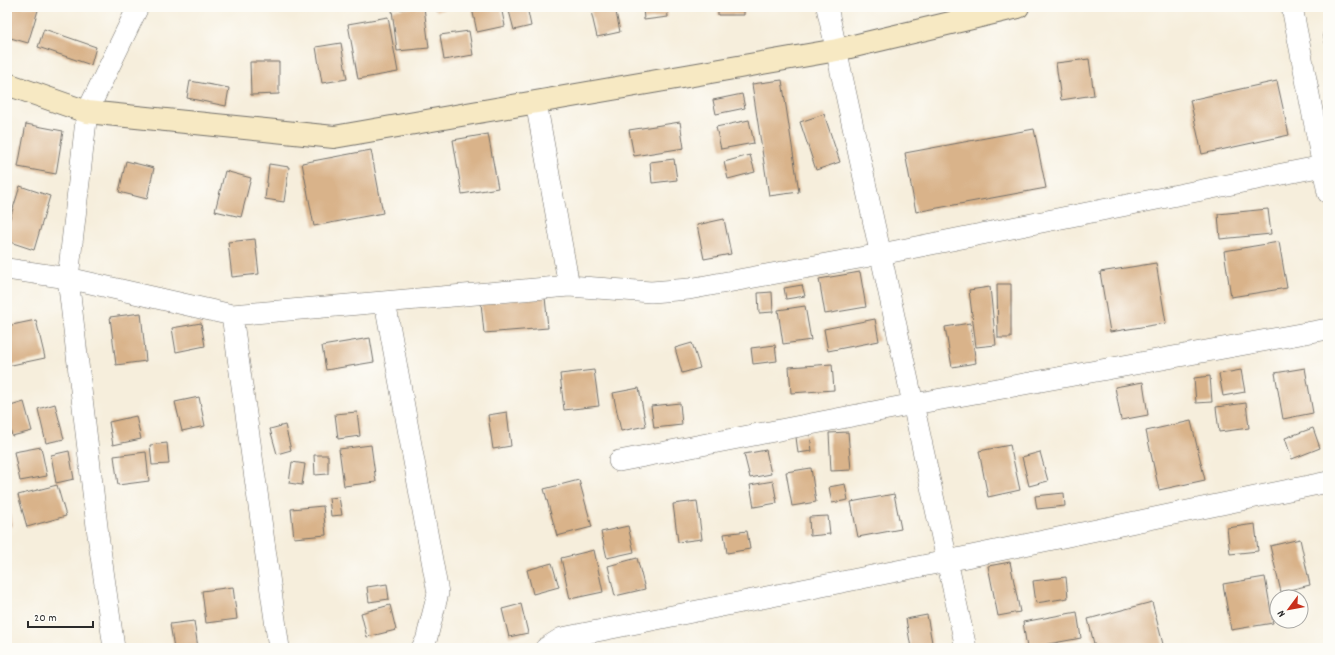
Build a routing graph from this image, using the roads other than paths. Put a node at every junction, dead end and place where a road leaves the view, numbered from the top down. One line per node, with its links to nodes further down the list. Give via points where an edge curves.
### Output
1 (138, 7): 8 (street)
2 (827, 7): 5 (street)
3 (1018, 7): 5 (main road)
4 (1297, 8): 9 (street)
5 (837, 50): 7 (main road); 11 (street)
6 (7, 84): 8 (main road)
7 (536, 102): 8 (main road, via 334,137); 14 (street)
8 (88, 112): 13 (street)
9 (1325, 165): 10 (street); 11 (street)
10 (1328, 193)
11 (881, 254): 14 (street, via 689,289 651,292); 18 (street)
12 (7, 269): 13 (street)
13 (68, 278): 16 (street); 22 (street)
14 (569, 286): 15 (street)
15 (385, 302): 16 (street); 24 (street, via 438,593)
16 (232, 315): 23 (street)
17 (1328, 330): 18 (street)
18 (914, 404): 19 (street); 21 (street)
19 (620, 461)
20 (1328, 482): 21 (street)
21 (948, 561): 25 (street, via 562,638); 26 (street)
22 (114, 648)
23 (279, 648)
24 (422, 648)
25 (546, 648)
26 (966, 648)

